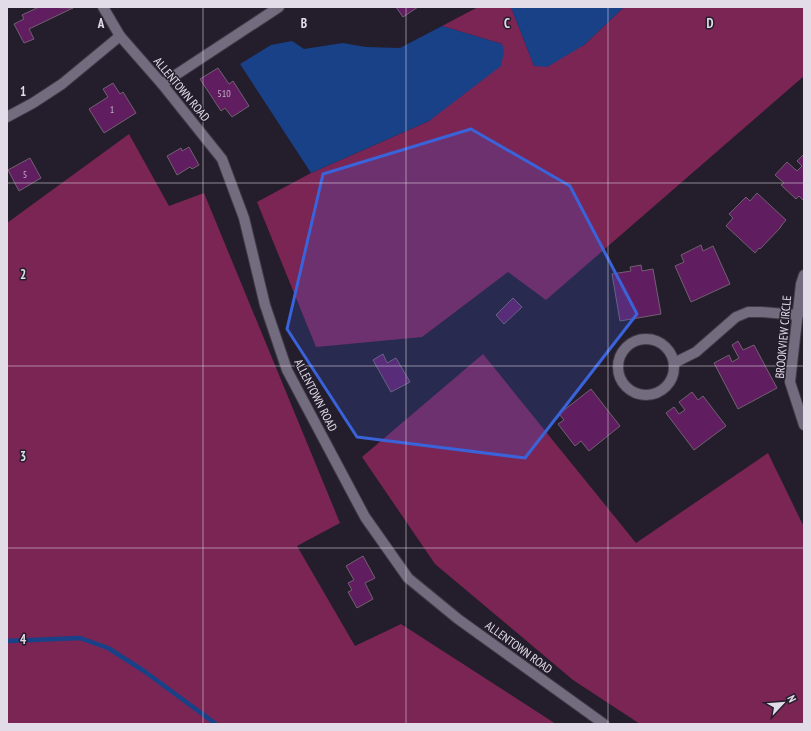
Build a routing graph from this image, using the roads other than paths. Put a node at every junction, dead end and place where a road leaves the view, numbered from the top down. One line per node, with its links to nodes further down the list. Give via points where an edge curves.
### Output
1 (104, 7): 3 (street, ALLENTOWN ROAD)
2 (279, 7): 4 (street)
3 (120, 36): 4 (street, ALLENTOWN ROAD); 5 (street, via 62,84)
4 (162, 84): 10 (street, ALLENTOWN ROAD, via 222,159 244,218 265,305 287,370 365,517 408,578 458,619)
5 (7, 117)
6 (804, 275): 7 (street, BROOKVIEW CIRCLE)
7 (798, 315): 8 (street, via 748,312 736,317 696,352); 9 (street, BROOKVIEW CIRCLE, via 790,382)
8 (674, 363): 8 (street, via 666,347 659,342 642,339 633,342 620,354 618,373 628,389 646,396 664,389 670,382)
9 (804, 425)
10 (604, 724)

